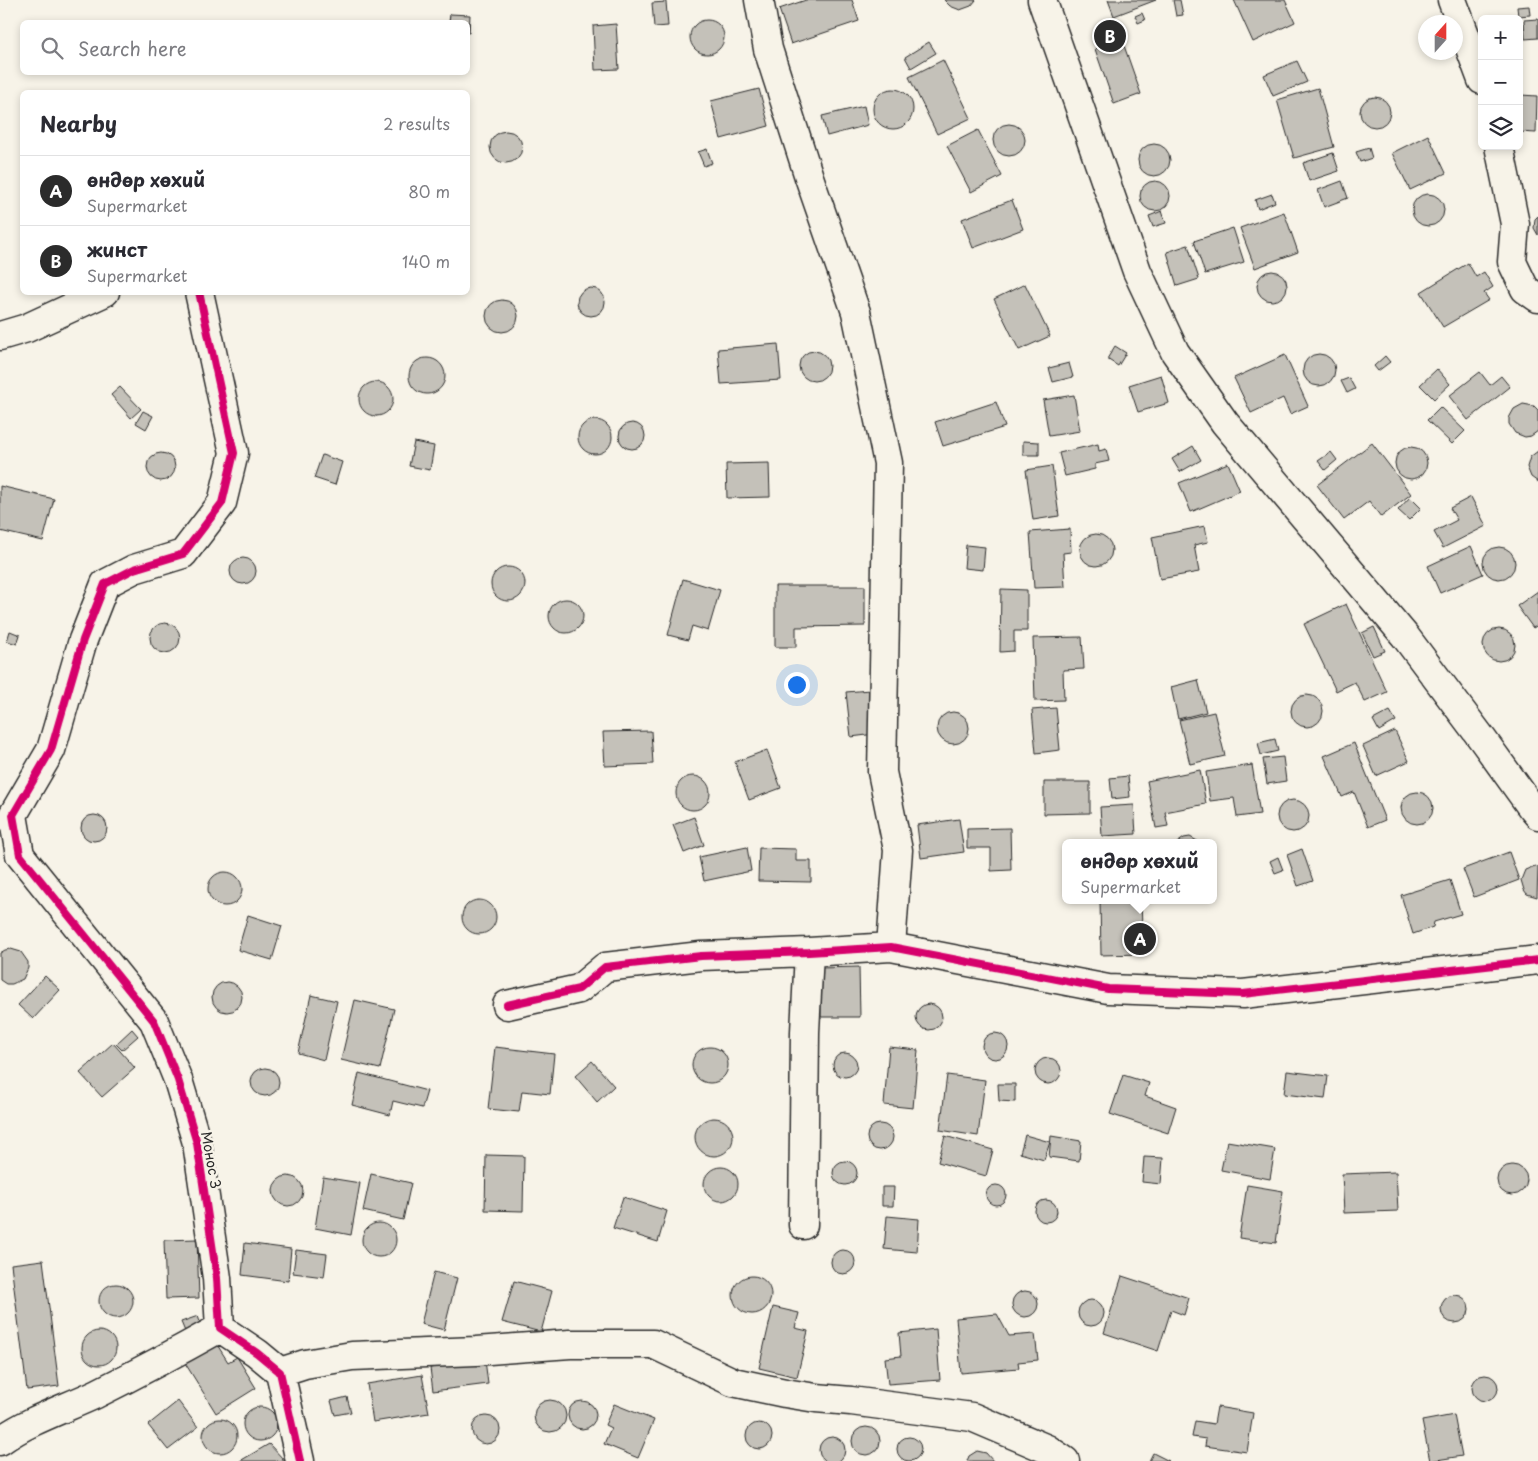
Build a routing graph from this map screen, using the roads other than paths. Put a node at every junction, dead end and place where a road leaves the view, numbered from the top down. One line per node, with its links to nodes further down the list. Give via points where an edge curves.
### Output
1 (759, 0): 12 (street, via 768,49 856,312 888,464 882,772 898,850)
2 (1042, 0): 10 (street, via 1137,271 1175,352 1225,423 1405,636)
3 (1452, 0): 4 (street)
4 (1478, 69)
5 (1500, 150): 8 (street, via 1515,224 1512,262 1526,290)
6 (98, 295): 9 (street, via 27,328)
7 (200, 295): 11 (street, via 234,454 222,504 183,554 134,569 105,584 82,640 51,750 13,815)
8 (1538, 298)
9 (0, 336)
10 (1538, 815)
11 (10, 858): 17 (street, Монос 3, via 154,1021 178,1080 197,1143 217,1278)
12 (891, 947): 13 (street); 14 (street, via 1108,989 1243,994)
13 (809, 952): 15 (street, via 700,956 605,967 579,989); 16 (street)
14 (1538, 960)
15 (507, 1005)
16 (803, 1225)
17 (220, 1328): 18 (street); 19 (street, via 95,1394 13,1431)
18 (280, 1372): 20 (street); 21 (street, via 352,1356 570,1344 653,1344 733,1382 808,1396 972,1417 1047,1449)
19 (0, 1441)
20 (300, 1461)
21 (1065, 1461)

